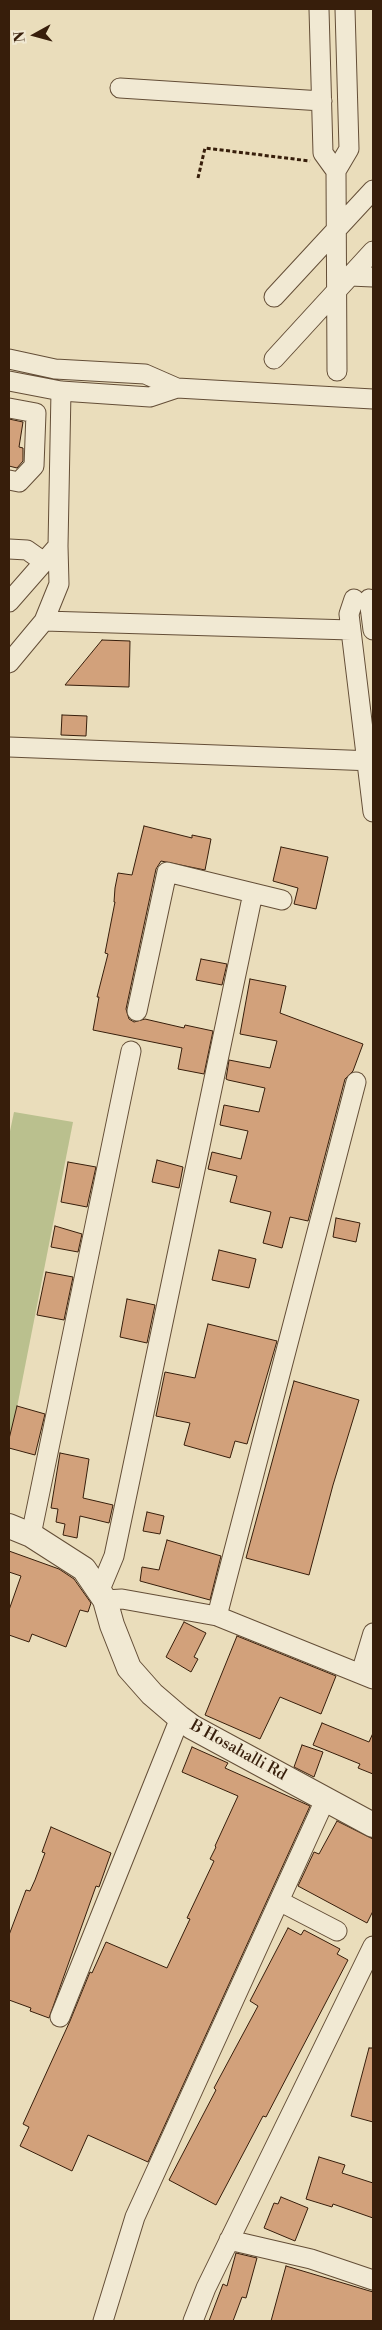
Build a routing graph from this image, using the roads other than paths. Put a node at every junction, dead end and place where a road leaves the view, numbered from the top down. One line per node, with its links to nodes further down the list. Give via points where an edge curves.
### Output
1 (319, 9): 4 (street)
2 (345, 9): 5 (street, via 349,149)
3 (120, 88): 4 (street)
4 (322, 101): 5 (street, via 323,153)
5 (336, 171): 7 (street)
6 (373, 190): 7 (street)
7 (336, 230): 11 (street); 12 (street)
8 (373, 251): 9 (street)
9 (350, 276): 10 (street); 11 (street)
10 (373, 277)
11 (337, 291): 13 (street); 15 (street)
12 (274, 297)
13 (274, 359)
14 (9, 360): 17 (street, via 55,369 145,374)
15 (337, 371)
16 (9, 381): 18 (street)
17 (177, 388): 18 (street, via 150,397); 19 (street)
18 (61, 390): 22 (street)
19 (373, 399)
20 (9, 408): 21 (street, via 36,413 34,466 19,482)
21 (9, 480)
22 (58, 546): 24 (street); 26 (street, via 59,584)
23 (9, 549): 24 (street, via 27,550)
24 (44, 562): 25 (street)
25 (9, 602)
26 (44, 621): 27 (street); 29 (street)
27 (350, 630): 28 (street, via 348,614 362,599); 31 (street)
28 (373, 630)
29 (9, 663)
30 (9, 747): 31 (street)
31 (370, 761): 32 (street)
32 (373, 812)
33 (253, 893): 34 (street); 35 (street, via 167,872); 39 (street, via 114,1556)
34 (282, 900)
35 (137, 1011)
36 (131, 1051): 38 (street)
37 (356, 1082): 40 (street)
38 (16, 1533): 39 (street, B Hosahalli Rd, via 84,1569)
39 (102, 1596): 40 (street); 43 (street, B Hosahalli Rd, via 129,1668)
40 (217, 1616): 42 (street)
41 (373, 1633): 42 (street)
42 (367, 1676)
43 (180, 1718): 44 (street, B Hosahalli Rd); 49 (street)
44 (325, 1800): 45 (street, B Hosahalli Rd); 46 (street)
45 (373, 1825)
46 (279, 1901): 47 (street); 52 (street, via 135,2217)
47 (337, 1931)
48 (373, 1946): 50 (street)
49 (60, 2016)
50 (229, 2240): 51 (street, via 310,2259); 53 (street)
51 (373, 2280)
52 (102, 2321)
53 (193, 2321)

